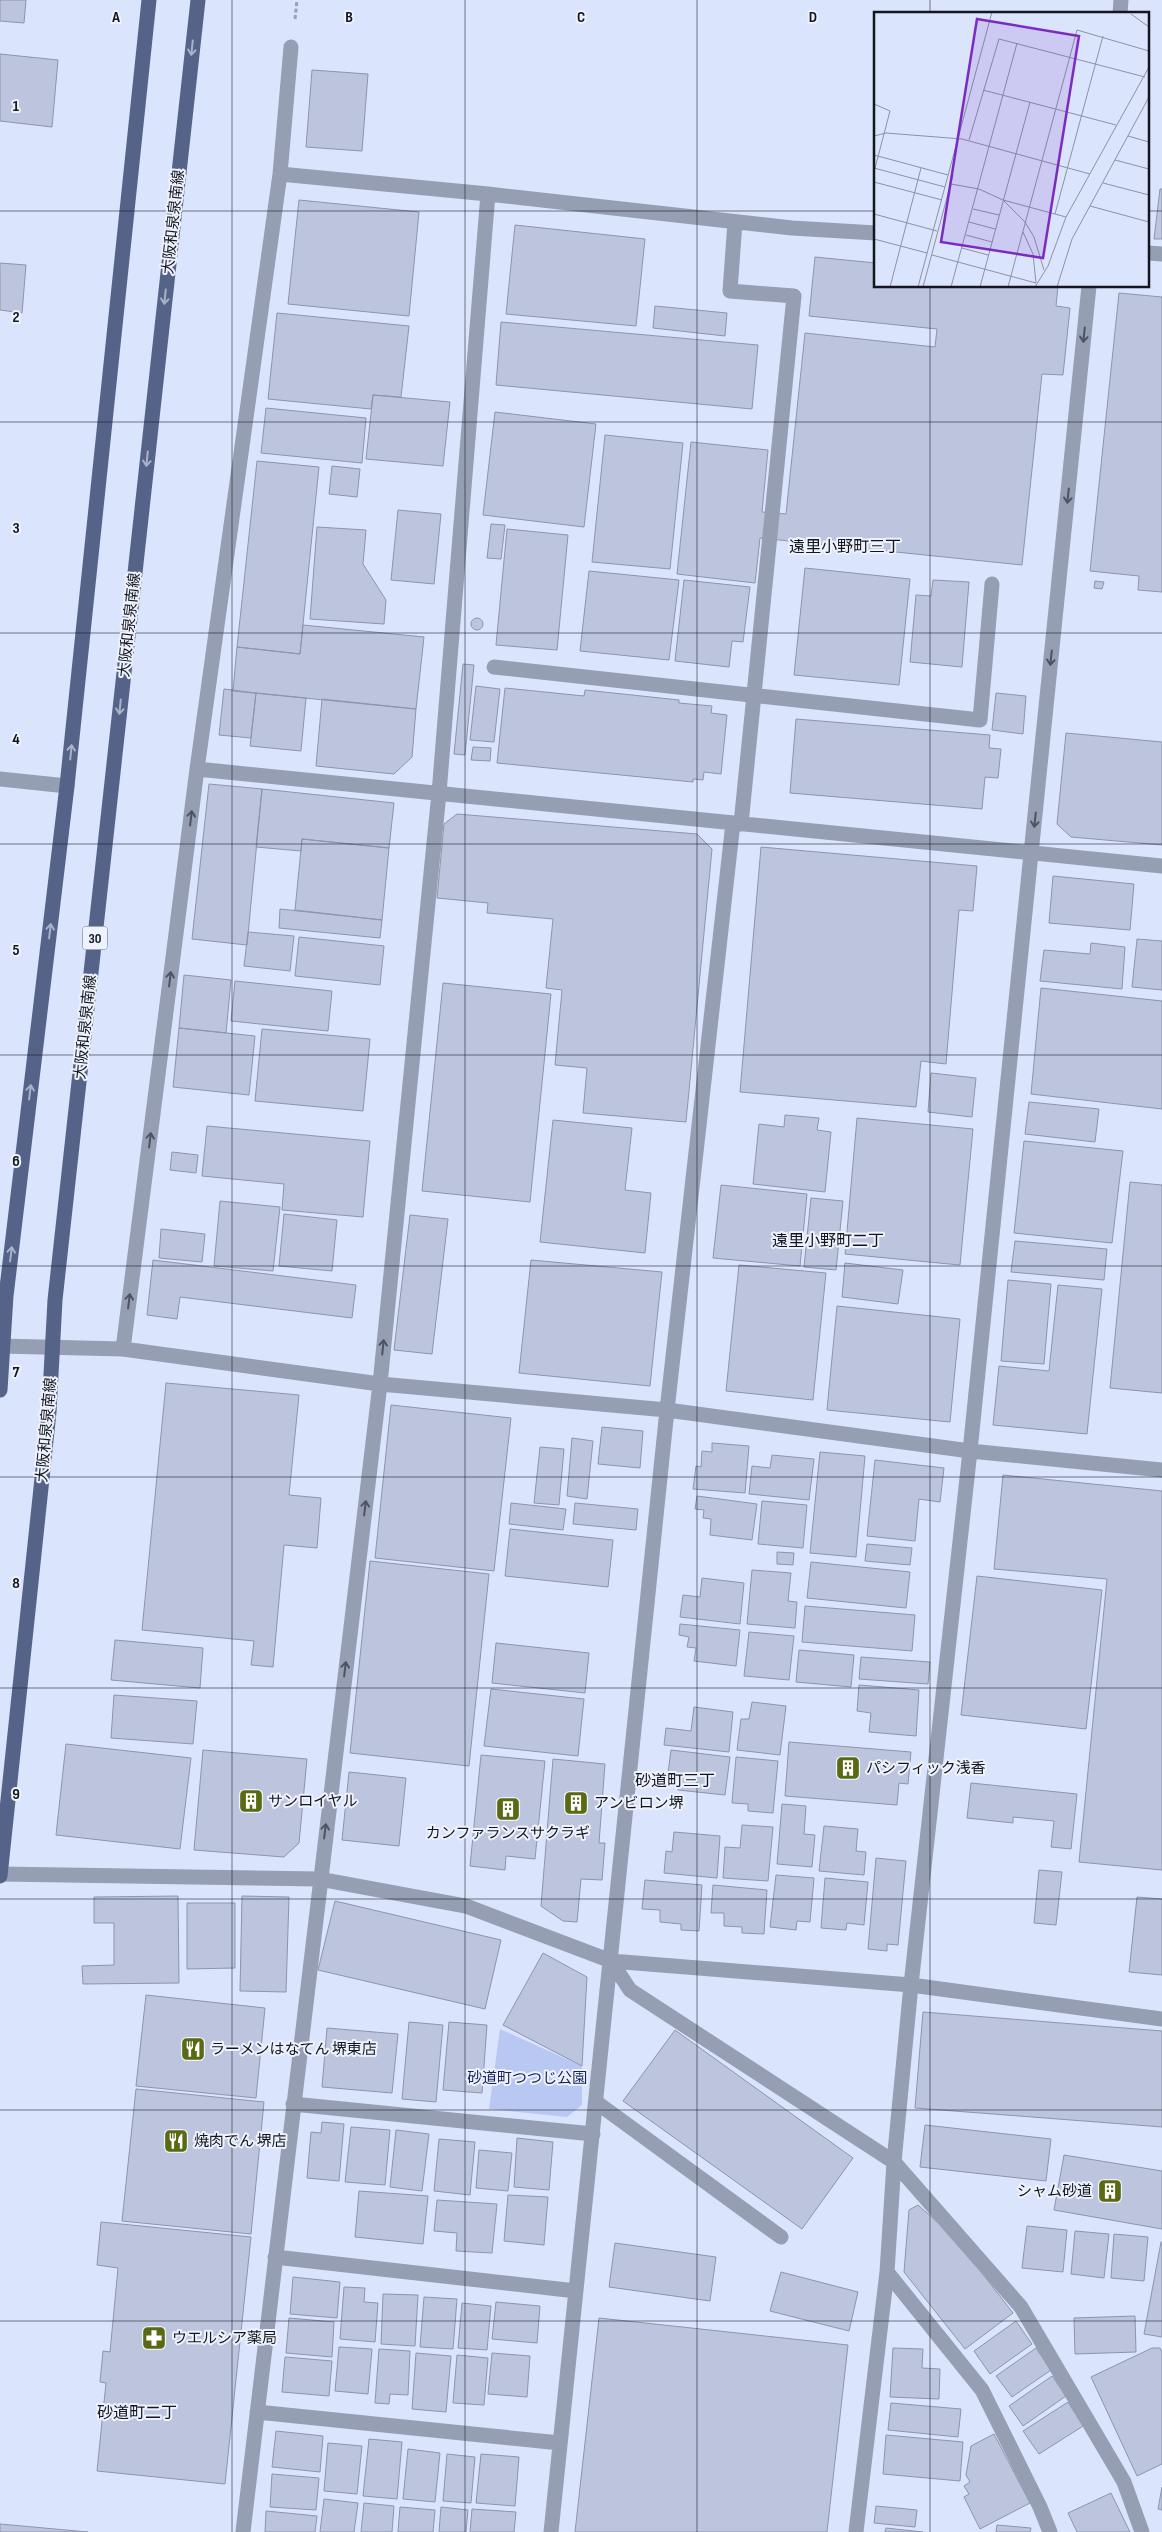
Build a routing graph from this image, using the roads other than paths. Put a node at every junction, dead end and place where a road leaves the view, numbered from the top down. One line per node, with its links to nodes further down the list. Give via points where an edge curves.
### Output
1 (150, 0): 14 (main road, one-way to 1)
2 (198, 0): 20 (main road, 大阪和泉泉南線 / 30, one-way to 20, via 55,1300)
3 (291, 47): 4 (street)
4 (280, 174): 5 (street); 12 (street)
5 (488, 194): 6 (street); 15 (street)
6 (736, 222): 7 (street); 11 (street, via 730,291 794,296)
7 (874, 233)
8 (1089, 288): 17 (street, one-way to 17)
9 (992, 584): 11 (street, via 980,720)
10 (494, 667): 11 (street)
11 (754, 696): 16 (street)
12 (197, 769): 15 (street); 21 (street, one-way to 12)
13 (0, 778): 14 (street)
14 (67, 786): 19 (main road, one-way to 14)
15 (439, 793): 16 (street); 22 (street, one-way to 15)
16 (737, 824): 17 (street); 24 (street)
17 (1031, 853): 18 (street); 25 (street)
18 (1162, 866)
19 (1, 1346): 20 (street); 23 (main road)
20 (53, 1347): 21 (street); 27 (main road, 大阪和泉泉南線 / 30, via 49,1412)
21 (123, 1349): 22 (street)
22 (380, 1384): 24 (street); 28 (street, one-way to 22)
23 (0, 1390)
24 (667, 1410): 25 (street); 29 (street)
25 (970, 1451): 26 (street); 30 (street)
26 (1162, 1470)
27 (0, 1875): 28 (street)
28 (320, 1879): 29 (street, via 466,1906); 33 (street)
29 (611, 1961): 30 (street); 32 (street); 35 (street, via 630,1990)
30 (911, 1984): 31 (street); 35 (street)
31 (1162, 2019)
32 (596, 2102): 34 (street); 36 (street)
33 (293, 2104): 34 (street); 37 (street)
34 (593, 2134): 39 (street)
35 (894, 2162): 38 (street); 46 (street, via 1021,2307 1124,2482)
36 (781, 2237)
37 (275, 2257): 39 (street); 40 (street)
38 (887, 2272): 44 (street); 45 (street, via 982,2390)
39 (576, 2291): 41 (street)
40 (257, 2412): 41 (street); 42 (street)
41 (560, 2442): 43 (street)
42 (243, 2532)
43 (551, 2532)
44 (856, 2532)
45 (1050, 2532)
46 (1142, 2532)

